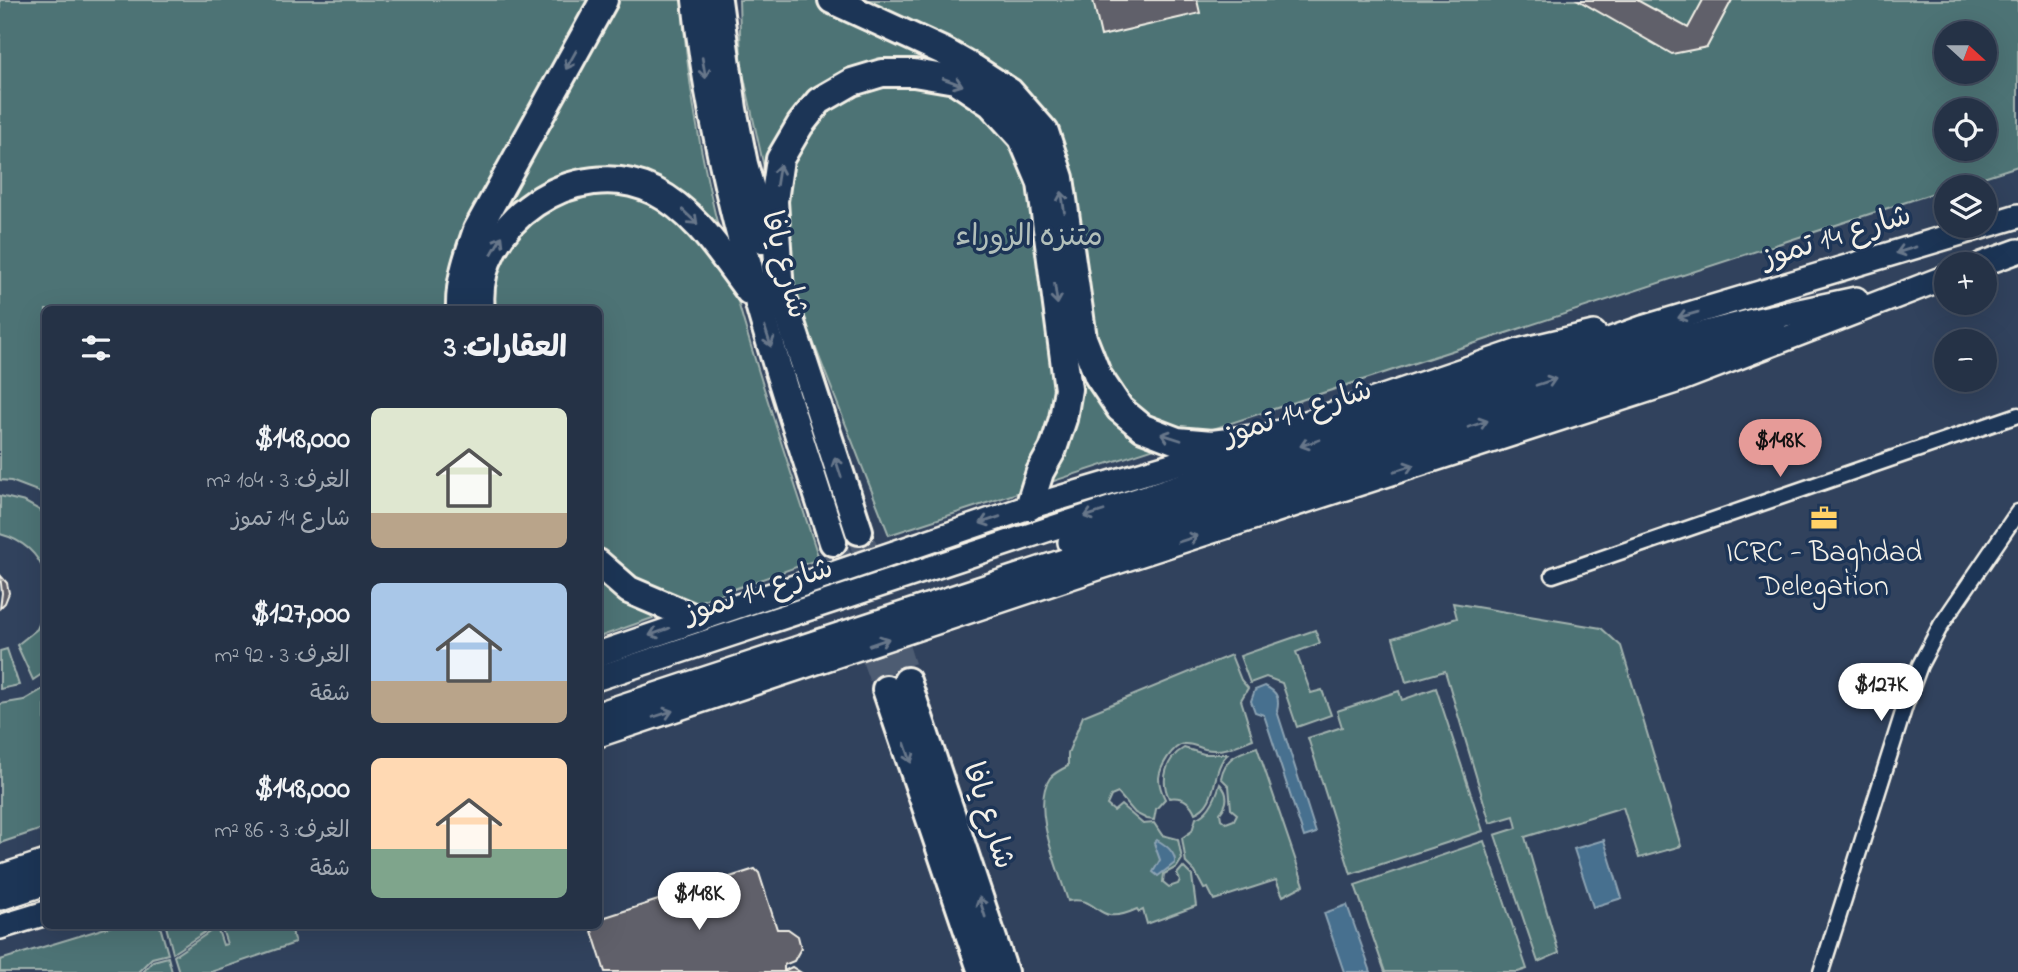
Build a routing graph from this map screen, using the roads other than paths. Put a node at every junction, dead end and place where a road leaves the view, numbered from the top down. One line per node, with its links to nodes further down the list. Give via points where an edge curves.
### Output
1 (604, 0): 12 (highway, one-way to 12, via 477,230 465,264)
2 (696, 0): 11 (highway, شارع يافا, one-way to 11, via 702,59 726,179)
3 (718, 0): 11 (highway, شارع يافا)
4 (832, 0): 16 (highway, one-way to 4, via 1212,444 1177,441 1143,428 1120,409 1098,376 1083,338 1060,178 1045,132 1010,92 973,68)
5 (2018, 216): 14 (main road, شارع 14 تموز, one-way to 14)
6 (2018, 251): 7 (main road)
7 (1997, 259)
8 (1934, 281): 26 (main road, شارع 14 تموز, one-way to 8, via 1658,345)
9 (1934, 281): 27 (main road, one-way to 9, via 1730,342)
10 (1934, 281): 28 (main road, one-way to 10, via 1679,380)
11 (768, 297): 13 (highway, one-way to 11, via 485,268 498,240 520,214 565,187 595,180 624,181 677,204); 17 (highway, one-way to 17, via 780,159 819,101 852,82 882,73 914,73 955,80 991,104 1022,138 1041,183 1068,388 1060,429); 19 (highway, شارع يافا, one-way to 11); 20 (highway, شارع يافا, one-way to 20)
12 (460, 306)
13 (481, 306)
14 (1642, 328): 16 (main road, via 1545,343); 25 (main road, شارع 14 تموز, one-way to 25, via 1446,398)
15 (2018, 415): 22 (street)
16 (1262, 438): 17 (main road)
17 (1029, 507): 23 (main road, one-way to 23)
18 (2018, 512): 37 (street, via 1941,625 1920,665)
19 (859, 531)
20 (833, 542)
21 (602, 567): 23 (highway, via 628,590)
22 (1553, 575)
23 (697, 619): 24 (main road, one-way to 24)
24 (602, 653)
25 (602, 677)
26 (602, 697)
27 (602, 712)
28 (602, 734)
29 (42, 863): 30 (main road)
30 (0, 877)
31 (42, 884): 32 (main road)
32 (0, 898)
33 (42, 914): 34 (main road)
34 (0, 927)
35 (982, 972): 36 (highway, شارع يافا, one-way to 35, via 897,685)
36 (1004, 972)
37 (1821, 972)

